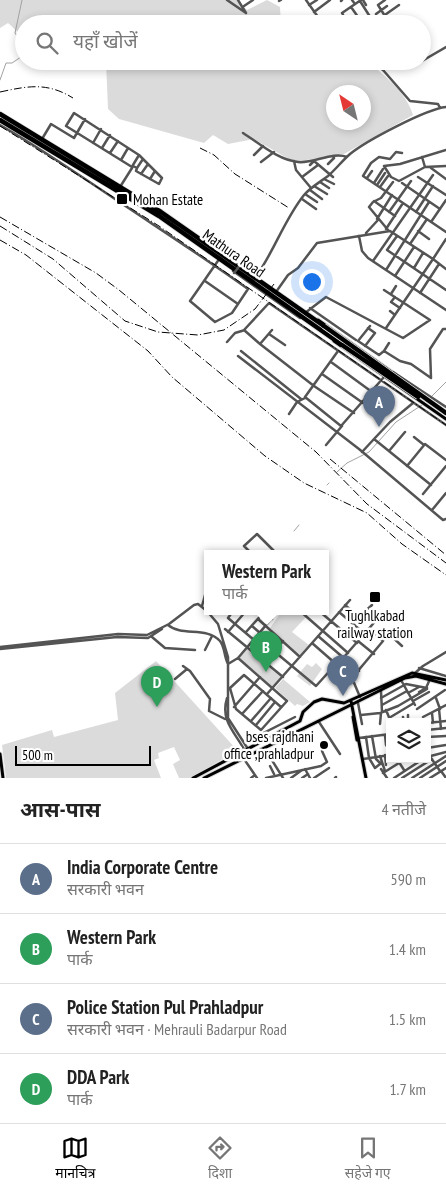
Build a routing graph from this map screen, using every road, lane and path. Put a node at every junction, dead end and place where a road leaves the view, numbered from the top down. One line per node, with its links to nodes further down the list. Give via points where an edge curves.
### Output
1 (227, 0): 17 (street, via 245,13)
2 (238, 0): 11 (street)
3 (245, 0): 11 (street)
4 (253, 0): 17 (street)
5 (306, 0): 13 (street)
6 (317, 0): 13 (street)
7 (330, 0): 20 (street)
8 (352, 0): 12 (street)
9 (361, 0): 12 (street); 14 (street); 25 (street)
10 (385, 0): 19 (street, via 378,5)
11 (241, 3): 17 (street)
12 (355, 4): 18 (street)
13 (309, 5): 20 (street)
14 (366, 5)
15 (399, 5): 26 (street)
16 (387, 6): 19 (street)
17 (244, 7)
18 (351, 7): 23 (street); 24 (street)
19 (381, 10): 21 (street); 26 (street)
20 (314, 12): 22 (street)
21 (376, 14)
22 (316, 15)
23 (343, 15)
24 (357, 15)
25 (369, 15)
26 (384, 15)
27 (446, 48): 28 (street)
28 (431, 56)
29 (382, 70): 31 (street, via 411,102 438,104)
30 (446, 107): 31 (street)
31 (440, 108): 53 (street, via 374,138)
32 (0, 114): 40 (highway, Mathura Road)
33 (85, 119): 36 (street); 37 (street); 37 (street, via 74,113 66,126)
34 (0, 120): 109 (highway, Mathura Road)
35 (0, 124): 115 (street)
36 (101, 129): 39 (street); 42 (street)
37 (77, 132): 40 (street, via 74,138 51,124); 42 (street)
38 (243, 133): 43 (street)
39 (110, 135): 41 (street); 44 (street)
40 (42, 139): 93 (highway, Mathura Road)
41 (118, 141): 45 (street); 48 (street)
42 (93, 143): 44 (street)
43 (263, 146): 47 (street); 51 (street)
44 (102, 148): 48 (street)
45 (129, 148): 50 (street); 56 (street)
46 (446, 150): 54 (street)
47 (274, 152): 57 (street); 59 (street)
48 (110, 153): 56 (street)
49 (402, 153): 80 (street, via 396,152 390,159 379,157 363,174)
50 (139, 155): 55 (street); 64 (street)
51 (254, 155)
52 (335, 156): 53 (street); 58 (street); 61 (street)
53 (347, 157): 75 (street)
54 (422, 157): 66 (street); 66 (street, via 384,167 391,177 399,181)
55 (143, 158): 60 (street); 67 (street)
56 (121, 160): 64 (street)
57 (294, 161): 58 (street); 77 (street)
58 (314, 161): 62 (street); 63 (street)
59 (261, 162)
60 (148, 164): 70 (street); 73 (street)
61 (328, 164)
62 (310, 165)
63 (318, 165): 75 (street); 77 (street)
64 (133, 166): 67 (street); 93 (street)
65 (446, 166): 68 (street)
66 (425, 167): 68 (street)
67 (137, 168): 73 (street, via 136,171)
68 (430, 168): 83 (street)
69 (383, 169): 90 (street)
70 (155, 171): 81 (street); 81 (street, via 162,178 159,184)
71 (372, 171): 80 (street)
72 (385, 173): 90 (street)
73 (142, 174): 81 (street)
74 (433, 174): 87 (street)
75 (329, 175): 78 (street); 82 (street)
76 (388, 176): 96 (street)
77 (302, 177): 97 (street)
78 (333, 177)
79 (418, 177): 87 (street)
80 (367, 178): 90 (street)
81 (150, 179)
82 (324, 179): 85 (street); 89 (street)
83 (446, 179)
84 (411, 181): 94 (street)
85 (320, 182): 91 (street); 95 (street)
86 (393, 182): 98 (street)
87 (427, 182): 92 (street); 102 (street)
88 (402, 183): 94 (street)
89 (334, 184)
90 (375, 184): 96 (street)
91 (314, 186): 97 (street); 100 (street)
92 (433, 186): 103 (street); 104 (street)
93 (120, 187): 153 (highway, Mathura Road)
94 (407, 187): 102 (street); 107 (street)
95 (329, 188)
96 (380, 188): 98 (street)
97 (310, 189): 99 (street); 106 (street)
98 (386, 192): 101 (street); 110 (street)
99 (305, 194): 105 (street); 111 (street)
100 (327, 194)
101 (392, 195): 107 (street); 116 (street)
102 (419, 195): 104 (street); 114 (street)
103 (446, 195)
104 (425, 198): 112 (street); 120 (street)
105 (302, 199): 117 (street); 153 (street)
106 (322, 199)
107 (398, 200): 113 (street); 119 (street)
108 (446, 200): 118 (street)
109 (135, 201): 115 (street); 140 (highway, Mathura Road)
110 (374, 201): 116 (street); 123 (street, via 369,207)
111 (317, 202)
112 (430, 202): 118 (street); 121 (street)
113 (403, 203): 114 (street); 122 (street)
114 (410, 207): 120 (street); 128 (street)
115 (130, 208): 146 (street)
116 (384, 208): 119 (street); 123 (street)
117 (316, 209)
118 (440, 209): 125 (street)
119 (389, 212): 122 (street)
120 (416, 212): 121 (street)
121 (421, 215): 124 (street); 135 (street)
122 (395, 216): 126 (street)
123 (377, 219): 126 (street); 130 (street)
124 (427, 219): 125 (street); 127 (street)
125 (431, 222): 129 (street)
126 (387, 230): 128 (street); 131 (street)
127 (418, 231): 133 (street); 136 (street)
128 (392, 232): 132 (street); 142 (street)
129 (446, 232)
130 (366, 233)
131 (359, 236): 142 (street, via 362,251); 160 (street, via 316,244)
132 (397, 236): 135 (street); 139 (street, via 387,250)
133 (429, 238)
134 (446, 239): 141 (street)
135 (405, 241): 136 (street); 139 (street)
136 (410, 244): 137 (street)
137 (414, 247): 138 (street); 143 (street)
138 (423, 253): 141 (street); 147 (street)
139 (396, 256): 143 (street); 149 (street)
140 (219, 257): 146 (street); 172 (highway, Mathura Road)
141 (433, 259): 145 (street); 151 (street)
142 (373, 261): 149 (street)
143 (405, 262): 147 (street); 152 (street)
144 (241, 264): 150 (street, bridge)
145 (439, 264): 148 (street); 154 (street)
146 (215, 265): 155 (street); 165 (street, via 248,289)
147 (414, 268): 151 (street)
148 (446, 269)
149 (386, 270): 152 (street)
150 (234, 273)
151 (423, 274): 154 (street); 157 (street)
152 (395, 276): 157 (street)
153 (255, 278): 160 (highway, Mathura Road)
154 (429, 278): 159 (street); 161 (street)
155 (204, 281): 165 (street); 165 (street, via 190,301 214,322 231,314)
156 (396, 286): 162 (street)
157 (413, 288): 161 (street); 164 (street)
158 (384, 290): 162 (street)
159 (446, 290)
160 (276, 292): 168 (highway, Mathura Road)
161 (420, 293): 167 (street)
162 (391, 294): 163 (street)
163 (395, 297): 164 (street); 166 (street, via 391,302)
164 (404, 302): 166 (street); 173 (street, via 430,320 403,338)
165 (238, 304)
166 (400, 308): 170 (street)
167 (446, 310)
168 (308, 311): 171 (highway, Mathura Road); 173 (street, via 326,297); 179 (street)
169 (390, 311): 170 (street)
170 (395, 315): 173 (street)
171 (314, 319): 197 (main road, Mathura Road); 205 (highway, Mathura Road, bridge)
172 (315, 326): 177 (street); 184 (highway, Mathura Road)
173 (386, 328)
174 (446, 329): 188 (street, via 430,350 431,378)
175 (244, 330): 177 (street, via 269,304); 180 (street, via 235,333); 182 (street)
176 (272, 330): 178 (street)
177 (310, 332): 187 (street)
178 (269, 334): 182 (street); 183 (street)
179 (356, 340)
180 (227, 342)
181 (389, 343): 188 (street)
182 (260, 344): 194 (street)
183 (285, 344)
184 (339, 345): 192 (main road, Mathura Road); 205 (highway, Mathura Road, bridge)
185 (365, 346): 185 (street, via 358,341 369,327 375,333); 188 (street, via 379,355)
186 (241, 351): 198 (street)
187 (338, 351): 190 (street); 193 (street)
188 (384, 351)
189 (238, 356): 199 (street)
190 (330, 362): 191 (street); 195 (street)
191 (322, 374): 194 (street); 201 (street)
192 (384, 377): 193 (street); 203 (main road, Mathura Road)
193 (380, 382): 195 (street); 200 (street)
194 (314, 386): 196 (street); 204 (street)
195 (372, 392): 201 (street)
196 (305, 398): 198 (street); 208 (street)
197 (430, 398): 202 (main road, Mathura Road); 205 (street)
198 (301, 399): 199 (street)
199 (297, 402): 206 (street); 209 (street)
200 (413, 402): 207 (street); 212 (street)
201 (363, 403): 204 (street)
202 (440, 406): 203 (main road); 205 (main road, Mathura Road)
203 (436, 412): 205 (main road, Mathura Road)
204 (354, 413): 208 (street)
205 (446, 413)
206 (289, 414)
207 (446, 425)
208 (342, 426): 209 (street)
209 (336, 432): 213 (street); 216 (street)
210 (406, 432): 215 (street)
211 (414, 437): 214 (street)
212 (375, 439): 215 (street); 216 (street)
213 (326, 445)
214 (424, 445): 217 (street); 218 (street)
215 (389, 451): 218 (street)
216 (363, 454): 223 (street)
217 (446, 460)
218 (408, 466): 220 (street)
219 (446, 466): 220 (street)
220 (431, 485): 222 (street)
221 (446, 493): 223 (street)
222 (423, 494)
223 (432, 510): 224 (street)
224 (441, 518): 225 (street); 226 (street)
225 (446, 519)
226 (437, 522)
227 (248, 550): 228 (street, via 244,546 256,534)
228 (273, 550)
229 (204, 599): 233 (street)
230 (350, 600): 231 (street)
231 (345, 605): 232 (street, via 359,617); 234 (street)
232 (372, 605)
233 (202, 606): 248 (street, via 194,605)
234 (339, 612): 246 (street); 259 (street)
235 (211, 615): 255 (street)
236 (230, 615): 247 (street)
237 (243, 615): 247 (street)
238 (260, 615): 244 (street)
239 (268, 615): 245 (street)
240 (275, 615): 245 (street)
241 (305, 615): 254 (street)
242 (324, 615): 246 (street)
243 (379, 617): 252 (street)
244 (258, 619): 249 (street); 250 (street)
245 (272, 619): 250 (street)
246 (331, 621): 254 (street); 267 (street)
247 (235, 624): 256 (street); 257 (street)
248 (168, 625): 251 (street); 260 (street)
249 (252, 626): 257 (street); 258 (street)
250 (266, 626): 258 (street); 266 (street)
251 (163, 627): 262 (street); 271 (street, via 147,635 118,634)
252 (369, 628): 259 (street); 264 (street)
253 (225, 629): 256 (street)
254 (322, 630): 261 (street); 276 (street)
255 (221, 632): 265 (street); 282 (street)
256 (228, 632): 270 (street)
257 (246, 633): 263 (street)
258 (260, 633): 263 (street)
259 (365, 634): 267 (street)
260 (212, 636): 265 (street); 273 (street)
261 (318, 636): 268 (street); 280 (street)
262 (152, 637): 271 (street, via 117,637); 272 (street, via 165,648)
263 (256, 639): 270 (street); 274 (street)
264 (383, 640): 269 (street, via 389,634); 277 (street)
265 (220, 642): 282 (street)
266 (283, 642): 274 (street); 278 (street)
267 (357, 642): 276 (street); 277 (street)
268 (312, 643): 278 (street); 283 (street)
269 (402, 646)
270 (248, 647): 279 (street); 281 (street)
271 (0, 648)
272 (195, 650)
273 (204, 650)
274 (274, 652): 281 (street); 285 (street)
275 (446, 652): 286 (street)
276 (348, 653): 280 (street)
277 (374, 654): 288 (street)
278 (300, 657): 285 (street)
279 (238, 658): 282 (street); 291 (street)
280 (344, 658): 283 (street); 288 (street)
281 (265, 662): 292 (street)
282 (228, 664): 309 (street)
283 (337, 664): 285 (street, via 316,686); 293 (street)
284 (182, 666): 287 (street)
285 (292, 667): 292 (street)
286 (419, 668): 289 (street); 290 (street)
287 (187, 669): 294 (street); 333 (street, via 210,699 208,711)
288 (359, 671): 293 (street)
289 (415, 673): 297 (main road); 310 (main road)
290 (446, 676)
291 (260, 677): 298 (street); 302 (street)
292 (283, 677): 302 (street)
293 (352, 678): 310 (street)
294 (175, 679)
295 (430, 679): 296 (main road, via 416,676); 297 (main road); 303 (street)
296 (401, 680): 299 (street); 306 (main road)
297 (446, 682)
298 (255, 683): 305 (street); 321 (street); 321 (street, via 243,674 230,688)
299 (404, 685): 300 (street); 307 (street); 312 (street)
300 (413, 685): 301 (street); 307 (street)
301 (420, 686): 303 (street); 307 (street)
302 (273, 688): 308 (street); 322 (street, via 287,700)
303 (428, 690): 316 (street)
304 (445, 690): 313 (street)
305 (263, 691): 308 (street); 326 (street)
306 (381, 691): 312 (street); 317 (main road)
307 (407, 691): 316 (street); 318 (street)
308 (267, 694): 311 (street)
309 (227, 697): 333 (street); 353 (street, via 229,720)
310 (360, 697): 314 (main road)
311 (271, 698): 315 (street); 334 (street)
312 (382, 698): 318 (street)
313 (436, 698): 316 (street); 323 (street)
314 (350, 701): 320 (main road); 357 (main road, via 344,704 322,700 314,702 303,712 300,721)
315 (276, 702): 322 (street); 340 (street)
316 (414, 702): 324 (street); 332 (street)
317 (358, 703): 320 (main road); 328 (street)
318 (382, 705): 324 (street)
319 (446, 705): 323 (street)
320 (352, 706): 336 (main road); 351 (main road); 402 (main road)
321 (234, 707): 326 (street)
322 (281, 707): 343 (street)
323 (439, 709): 325 (street); 329 (street)
324 (383, 711): 328 (street); 332 (street); 339 (street)
325 (432, 713): 331 (street); 337 (street)
326 (242, 714): 334 (street)
327 (444, 714): 329 (street)
328 (361, 715): 338 (street)
329 (440, 715): 335 (street)
330 (296, 717): 345 (street)
331 (423, 717)
332 (389, 718)
333 (225, 719): 357 (street)
334 (251, 721): 340 (street)
335 (444, 721): 337 (street); 342 (street)
336 (318, 722): 355 (main road); 360 (street)
337 (433, 723)
338 (362, 724)
339 (380, 724)
340 (256, 725): 343 (street)
341 (446, 728): 342 (street)
342 (441, 729): 344 (street)
343 (261, 730): 345 (street)
344 (431, 730)
345 (262, 734): 353 (street)
346 (385, 735): 347 (street); 352 (street)
347 (372, 736): 349 (street); 365 (street)
348 (446, 736): 350 (street)
349 (366, 737): 351 (street); 366 (street)
350 (431, 737)
351 (359, 738): 368 (main road)
352 (386, 741)
353 (244, 743): 357 (street)
354 (446, 745): 356 (street)
355 (265, 748): 367 (main road); 386 (street)
356 (431, 748)
357 (247, 750): 393 (main road)
358 (322, 751): 381 (street, via 326,762)
359 (0, 754): 392 (main road)
360 (340, 754)
361 (446, 754): 364 (street); 374 (street)
362 (385, 755): 363 (street); 376 (street)
363 (380, 756): 365 (street); 375 (street)
364 (431, 756)
365 (375, 757): 366 (street); 375 (street)
366 (369, 758): 368 (street); 375 (street, via 375,768)
367 (244, 759): 389 (main road); 390 (street)
368 (363, 759): 402 (main road)
369 (432, 759): 374 (street); 388 (street)
370 (446, 761): 378 (street)
371 (395, 763): 382 (street)
372 (399, 763): 383 (street)
373 (417, 763): 383 (street)
374 (435, 763): 378 (street); 406 (street)
375 (381, 764): 382 (street)
376 (386, 765)
377 (270, 766): 385 (street)
378 (437, 767): 384 (street); 407 (street)
379 (329, 768): 401 (street)
380 (446, 768): 384 (street)
381 (303, 769): 386 (street); 387 (street); 398 (street)
382 (383, 771): 403 (street)
383 (405, 771): 388 (street); 404 (street)
384 (441, 771): 391 (street); 408 (street)
385 (274, 774): 386 (street); 396 (street)
386 (280, 774): 397 (street)
387 (308, 774): 399 (street); 400 (street)
388 (408, 774): 405 (street); 406 (street)
389 (210, 777): 394 (main road)
390 (256, 777): 395 (street)
391 (433, 777)
392 (4, 778)
393 (194, 778)
394 (204, 778)
395 (251, 778)
396 (266, 778)
397 (283, 778)
398 (291, 778)
399 (302, 778)
400 (310, 778)
401 (314, 778)
402 (365, 778)
403 (387, 778)
404 (394, 778)
405 (402, 778)
406 (411, 778)
407 (420, 778)
408 (446, 778)

